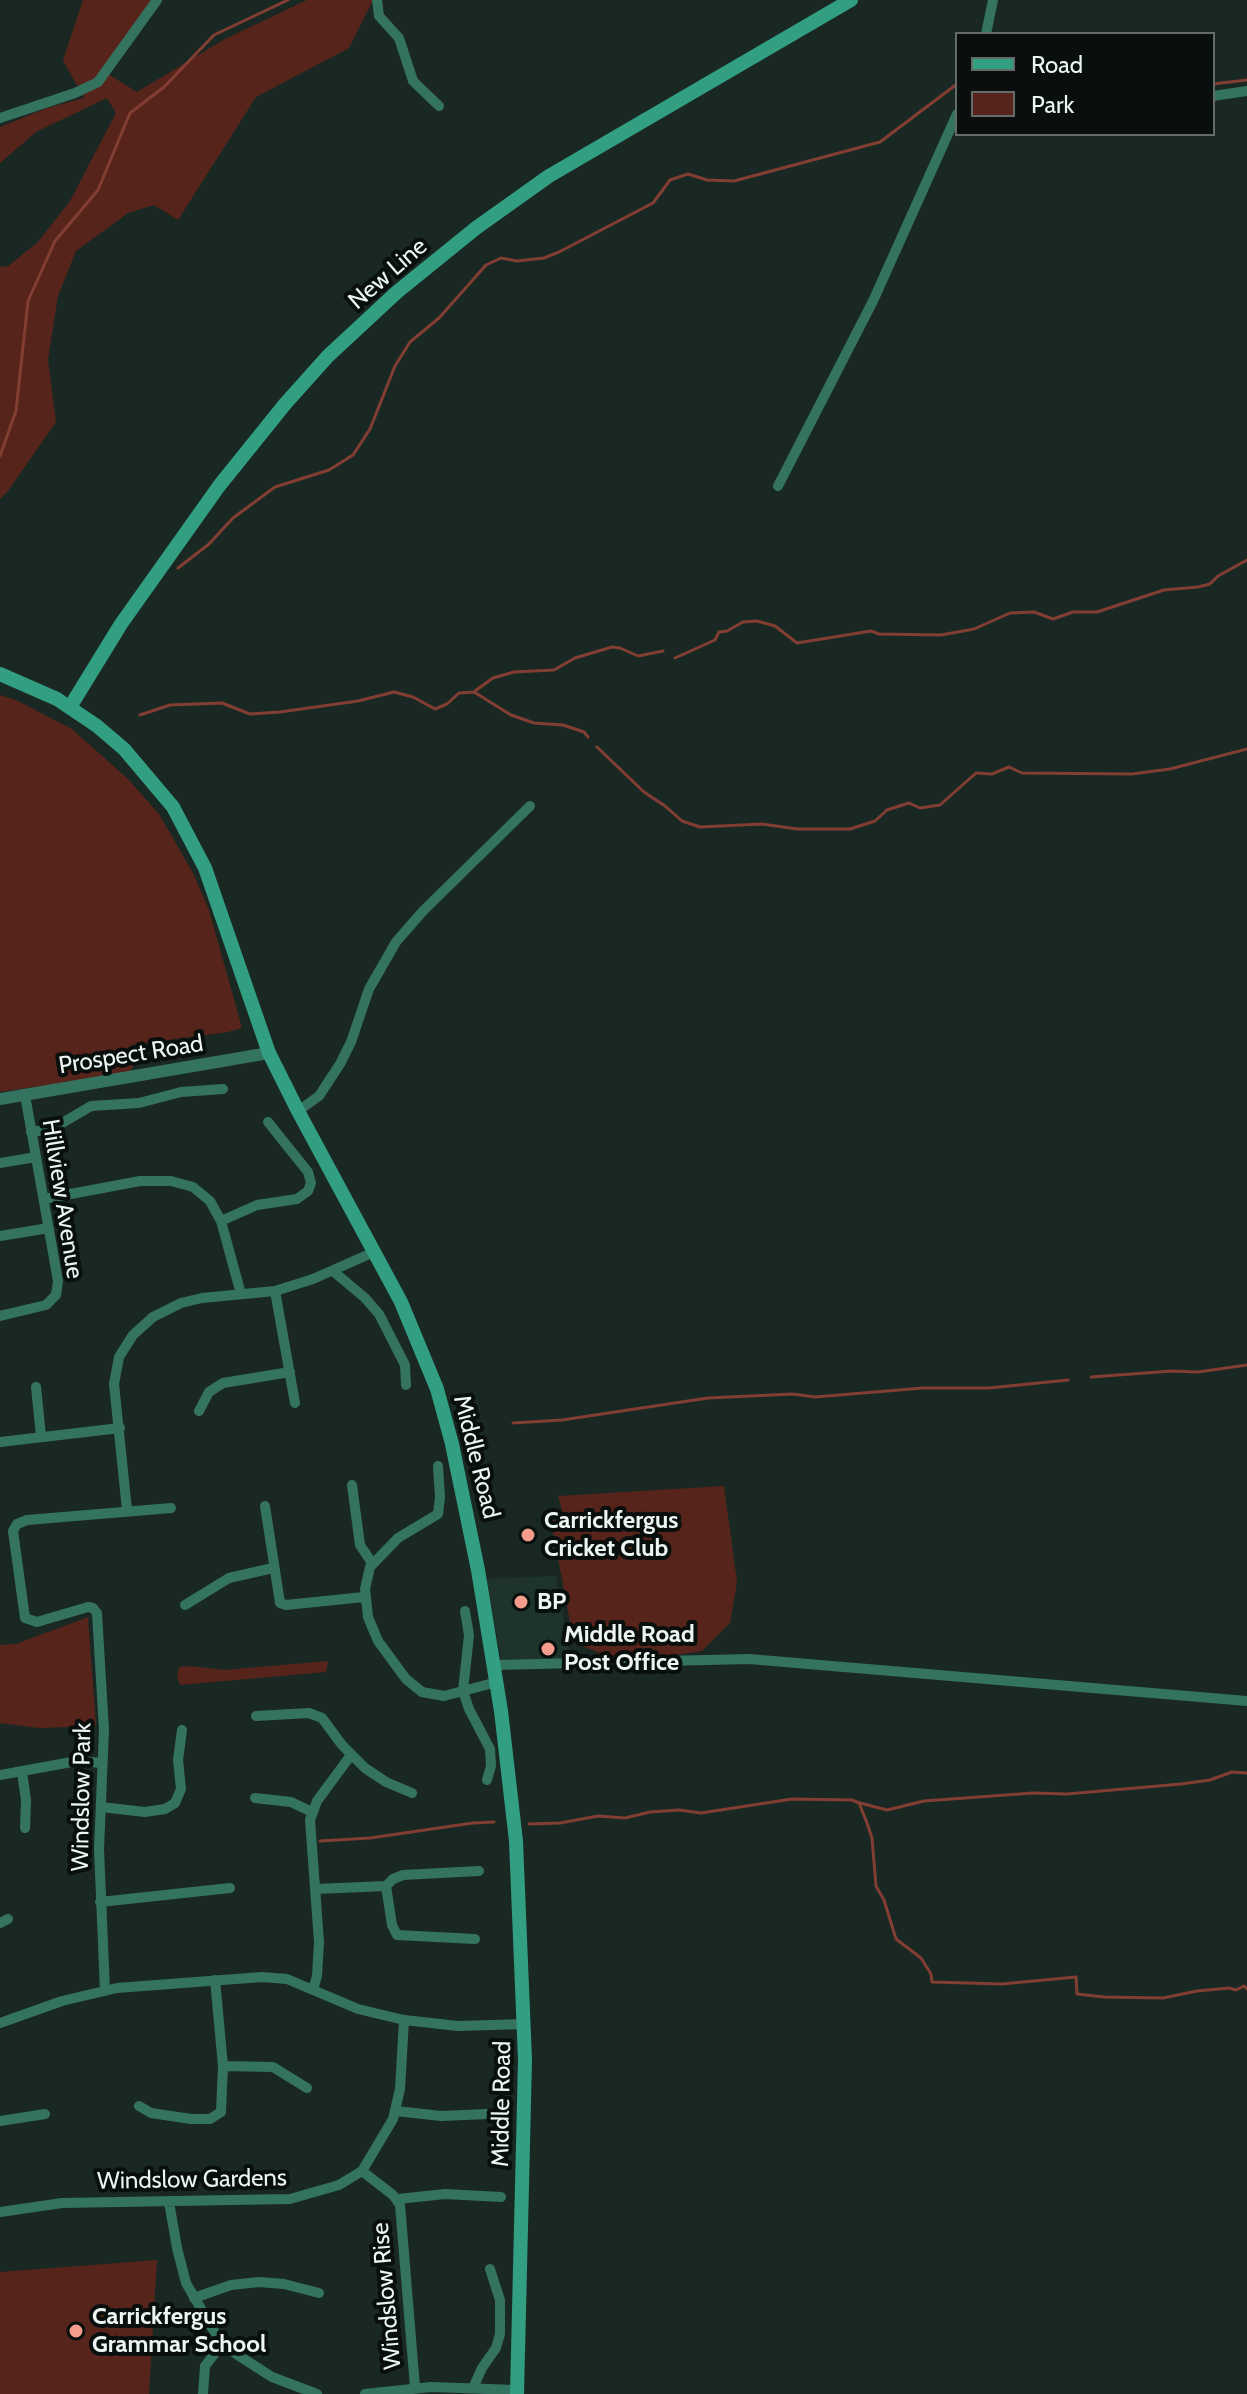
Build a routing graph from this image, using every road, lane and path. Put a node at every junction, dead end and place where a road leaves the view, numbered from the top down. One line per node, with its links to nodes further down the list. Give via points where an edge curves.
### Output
1 (157, 0): 9 (street, via 98,82)
2 (377, 0): 8 (street, via 379,16 399,38 413,81)
3 (851, 0): 13 (main road, New Line, via 538,182 397,292 328,356 219,486 121,624)
4 (993, 0): 5 (street)
5 (986, 32)
6 (1247, 91): 7 (street)
7 (1215, 96)
8 (439, 106)
9 (0, 118)
10 (955, 118): 11 (street, via 873,301)
11 (778, 486)
12 (0, 674): 13 (main road, Middle Road)
13 (70, 707): 15 (main road, Middle Road, via 124,749 186,830)
14 (530, 806): 19 (street, via 396,942 369,989 340,1064 319,1096)
15 (269, 1053): 17 (street, Prospect Road); 19 (main road, Middle Road)
16 (223, 1089): 21 (street, via 91,1106 55,1128)
17 (25, 1095): 18 (street, Prospect Road); 21 (street, Hillview Avenue)
18 (0, 1099)
19 (298, 1111): 28 (main road, Middle Road)
20 (268, 1122): 25 (street, via 308,1172 308,1191)
21 (31, 1132): 22 (street, Hillview Avenue)
22 (36, 1157): 23 (street); 24 (street, Hillview Avenue)
23 (0, 1163)
24 (44, 1199): 25 (street, via 131,1182 171,1181 198,1190); 26 (street, Hillview Avenue)
25 (221, 1221): 31 (street)
26 (49, 1228): 27 (street); 32 (street, Hillview Avenue, via 56,1295 40,1308)
27 (0, 1236)
28 (374, 1252): 29 (street); 51 (main road, Middle Road, via 413,1328 440,1399 471,1530)
29 (333, 1271): 30 (street); 34 (street, via 379,1314 405,1365)
30 (275, 1291): 31 (street); 33 (street)
31 (241, 1294): 38 (street, via 176,1304 133,1335 122,1350 115,1377)
32 (0, 1316)
33 (290, 1372): 36 (street); 37 (street, via 223,1383 209,1392)
34 (406, 1385)
35 (36, 1387): 39 (street)
36 (295, 1403)
37 (199, 1411)
38 (120, 1428): 39 (street); 45 (street)
39 (41, 1436): 40 (street)
40 (0, 1442)
41 (438, 1466): 46 (street, via 438,1514 403,1534)
42 (352, 1485): 46 (street, via 360,1545)
43 (265, 1506): 47 (street)
44 (171, 1508): 45 (street)
45 (127, 1510): 58 (street, Windslow Park, via 27,1520 14,1529 25,1618 37,1622 92,1607 98,1616)
46 (372, 1563): 48 (street)
47 (273, 1568): 48 (street, via 283,1605); 49 (street, via 229,1578)
48 (364, 1597): 53 (street, via 375,1636 409,1682 437,1697)
49 (185, 1605)
50 (465, 1611): 53 (street, via 469,1635)
51 (494, 1665): 52 (main road, Middle Road); 54 (street, via 749,1659)
52 (497, 1682): 53 (street); 78 (main road, Middle Road, via 516,1841)
53 (463, 1691): 61 (street, via 490,1749)
54 (1247, 1701)
55 (256, 1716): 57 (street, via 318,1715)
56 (182, 1730): 64 (street, via 181,1789 172,1806 145,1812)
57 (351, 1755): 62 (street, via 380,1779); 65 (street)
58 (102, 1763): 59 (street, via 77,1761); 64 (street, Windslow Park)
59 (22, 1772): 60 (street); 66 (street)
60 (0, 1775)
61 (487, 1780)
62 (412, 1793)
63 (255, 1798): 65 (street, via 291,1802)
64 (101, 1807): 71 (street, Windslow Park)
65 (312, 1812): 70 (street)
66 (25, 1828)
67 (479, 1871): 68 (street, via 403,1875)
68 (386, 1886): 70 (street); 72 (street, via 397,1935)
69 (230, 1888): 71 (street)
70 (315, 1889): 74 (street, via 319,1951)
71 (100, 1902): 75 (street, Windslow Park)
72 (475, 1939)
73 (215, 1980): 74 (street, via 273,1977); 75 (street); 79 (street)
74 (313, 1990): 76 (street)
75 (105, 1991): 77 (street)
76 (404, 2020): 78 (street, via 458,2026); 82 (street)
77 (0, 2023)
78 (525, 2024): 97 (main road, Middle Road)
79 (223, 2066): 80 (street, via 273,2067); 81 (street, via 223,2105 214,2119 154,2113)
80 (307, 2088)
81 (139, 2106)
82 (396, 2111): 84 (street); 86 (street)
83 (45, 2114): 85 (street)
84 (488, 2114)
85 (0, 2121)
86 (362, 2171): 88 (street, Windslow Rise); 89 (street, Windslow Gardens, via 303,2197)
87 (501, 2197): 88 (street, via 445,2194)
88 (398, 2199): 95 (street, Windslow Rise)
89 (169, 2202): 90 (street, Windslow Gardens, via 62,2203); 93 (street, via 182,2270)
90 (0, 2212)
91 (490, 2269): 96 (street, via 500,2300 500,2334)
92 (319, 2293): 93 (street, via 259,2282)
93 (194, 2298): 94 (street)
94 (223, 2343): 98 (street, via 205,2366); 99 (street, via 272,2377)
95 (415, 2387): 96 (street); 100 (street)
96 (473, 2388): 97 (street)
97 (517, 2392)
98 (203, 2394)
99 (317, 2394)
100 (365, 2394)

